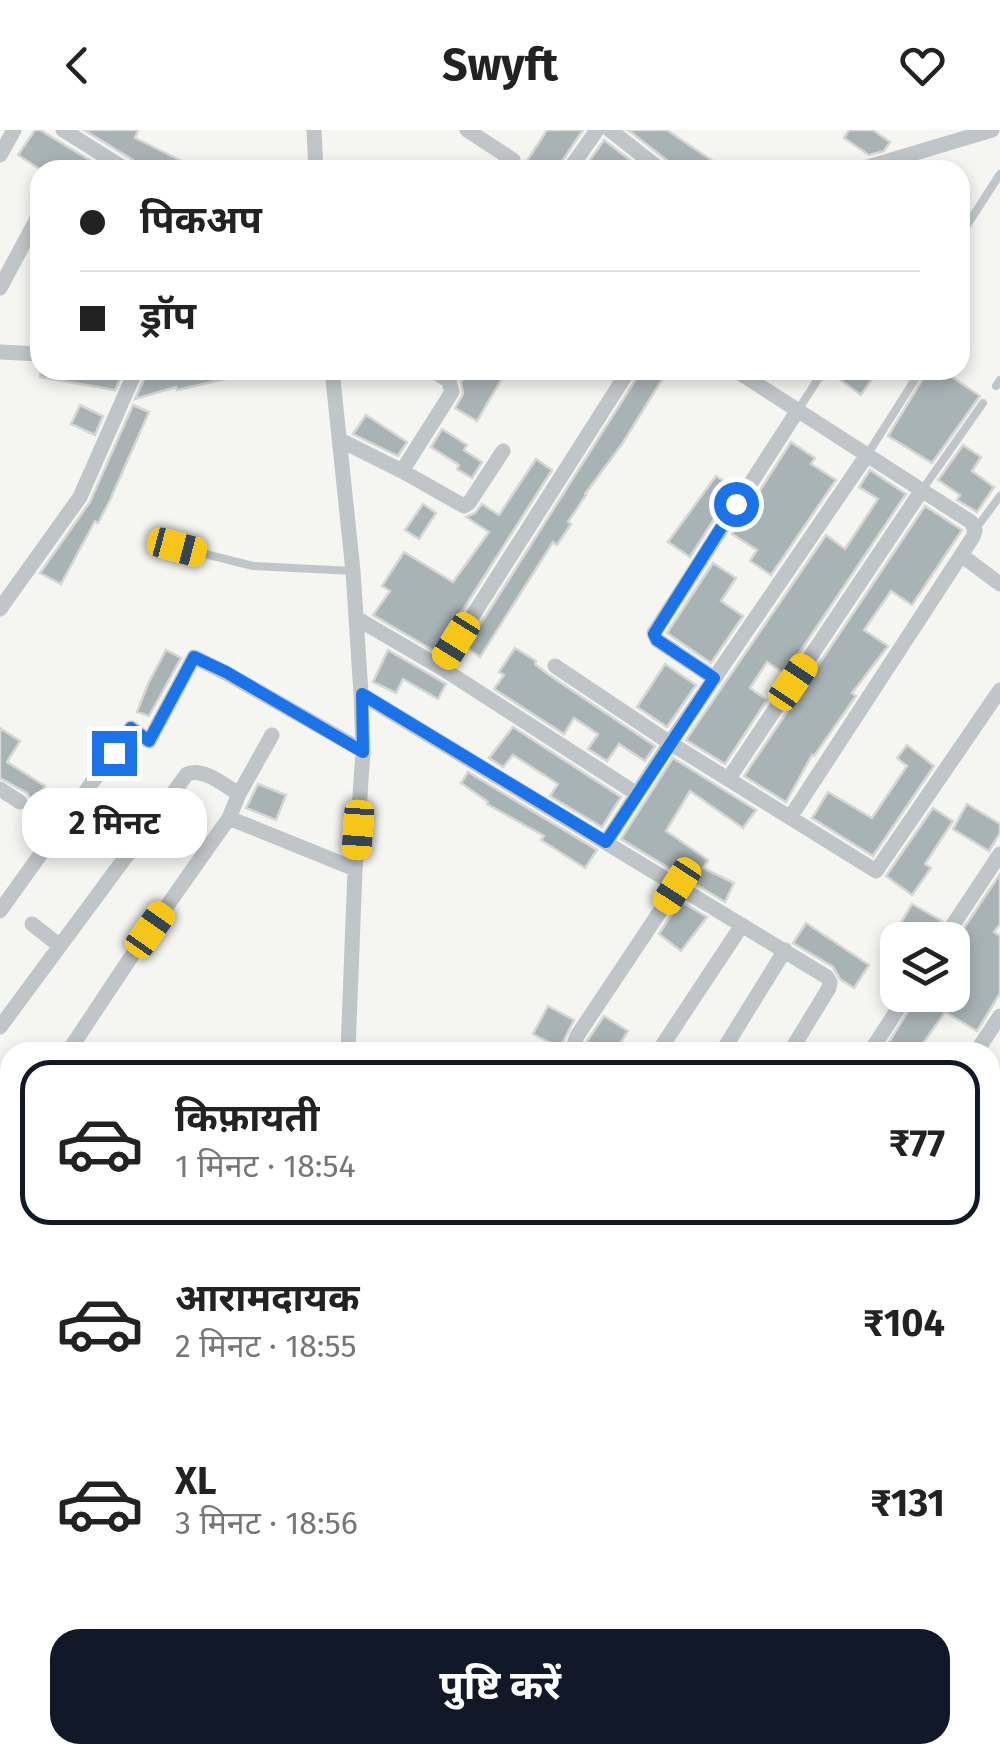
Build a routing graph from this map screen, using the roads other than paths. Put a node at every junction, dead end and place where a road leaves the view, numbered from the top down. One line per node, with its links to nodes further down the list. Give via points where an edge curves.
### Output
1 (14, 130): 8 (street)
2 (63, 130): 9 (street)
3 (314, 130): 10 (street)
4 (467, 130): 11 (street)
5 (597, 130): 12 (street)
6 (610, 130): 13 (street)
7 (992, 130): 14 (street)
8 (0, 156)
9 (111, 160)
10 (316, 160)
11 (513, 160)
12 (576, 160)
13 (648, 160)
14 (892, 160)
15 (1000, 174): 16 (lane)
16 (970, 220)
17 (30, 232): 18 (street)
18 (0, 288)
19 (0, 352): 20 (street)
20 (30, 354)
21 (132, 380): 41 (street, via 80,496)
22 (333, 380): 30 (street)
23 (447, 380): 33 (street, via 452,392)
24 (623, 380): 44 (street)
25 (756, 380): 29 (street)
26 (818, 380): 29 (lane)
27 (916, 380): 32 (lane)
28 (983, 403): 34 (lane)
29 (798, 410): 32 (street); 45 (street, via 654,634)
30 (340, 440): 33 (street); 39 (street)
31 (503, 451): 33 (street, via 464,506)
32 (867, 455): 34 (street); 45 (street)
33 (402, 471)
34 (922, 490): 36 (street); 51 (street)
35 (1000, 496): 36 (lane)
36 (976, 530): 38 (street)
37 (177, 547): 39 (lane, via 253,566)
38 (961, 555): 40 (street); 56 (street)
39 (353, 571): 42 (street)
40 (1000, 584)
41 (0, 609)
42 (356, 618): 44 (street); 47 (street)
43 (555, 666): 49 (street)
44 (440, 668): 54 (street)
45 (714, 678): 49 (street)
46 (1000, 690): 56 (street, via 876,872)
47 (362, 694): 50 (street); 58 (street)
48 (272, 734): 53 (street)
49 (670, 743): 51 (street); 54 (street)
50 (363, 752): 60 (street); 62 (street, via 194,657 149,741 131,728)
51 (728, 778): 56 (street)
52 (0, 790): 55 (street)
53 (238, 794): 57 (street); 66 (street, via 201,772 186,774)
54 (637, 794): 58 (street)
55 (20, 802)
56 (791, 816)
57 (228, 818): 60 (street); 71 (street)
58 (606, 842): 61 (street)
59 (1000, 854): 63 (street)
60 (355, 869): 72 (street)
61 (677, 886): 65 (street); 73 (street)
62 (0, 911)
63 (956, 922)
64 (32, 924): 66 (street)
65 (742, 925): 67 (street); 74 (street)
66 (60, 946): 70 (street)
67 (785, 950): 75 (street); 76 (street, via 830,982)
68 (897, 1012): 77 (street)
69 (1000, 1016): 78 (street)
70 (0, 1027)
71 (75, 1042)
72 (348, 1042)
73 (575, 1042)
74 (665, 1042)
75 (728, 1042)
76 (796, 1042)
77 (877, 1042)
78 (983, 1042)

